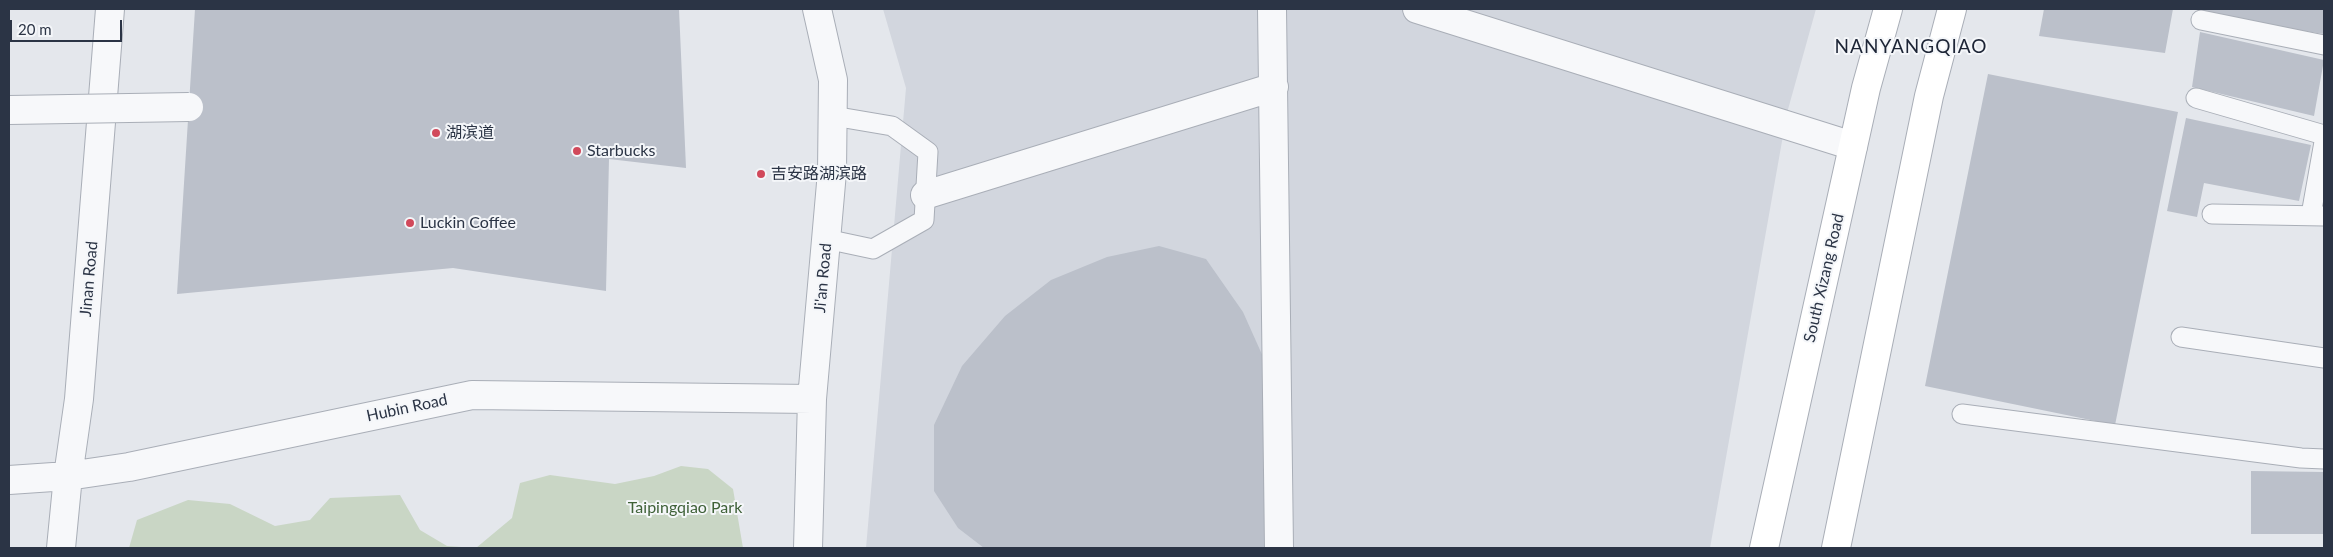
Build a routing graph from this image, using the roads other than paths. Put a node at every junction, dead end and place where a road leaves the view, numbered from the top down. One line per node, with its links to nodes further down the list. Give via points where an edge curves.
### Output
1 (110, 9): 12 (street, Jinan Road)
2 (817, 9): 14 (street, Ji'an Road, via 834,80)
3 (1272, 9): 9 (street)
4 (1417, 9): 17 (street)
5 (1888, 9): 17 (main road, South Xizang Road)
6 (1952, 9): 33 (main road, via 1929,96)
7 (2201, 20): 8 (lane)
8 (2324, 45)
9 (1274, 87): 18 (street); 31 (street)
10 (2196, 98): 15 (lane)
11 (189, 107): 12 (street, bridge)
12 (103, 108): 13 (street, bridge); 27 (street, Jinan Road, via 79,399)
13 (9, 110)
14 (833, 116): 18 (lane, via 892,126 928,152); 21 (street, Ji'an Road)
15 (2324, 135)
16 (2324, 142): 20 (lane)
17 (1853, 146): 32 (main road, South Xizang Road)
18 (925, 195): 21 (lane, via 924,220 873,250)
19 (2212, 214): 20 (lane)
20 (2318, 216)
21 (826, 239): 24 (street, Ji'an Road)
22 (2181, 337): 23 (lane)
23 (2324, 358)
24 (812, 400): 27 (street, Hubin Road, via 472,395 130,467); 30 (street, Ji'an Road)
25 (1962, 414): 26 (lane, via 2301,458)
26 (2324, 458)
27 (68, 476): 28 (street, Hubin Road); 29 (street, Jinan Road)
28 (9, 480)
29 (61, 548)
30 (808, 548)
31 (1279, 548)
32 (1764, 548)
33 (1836, 548)

